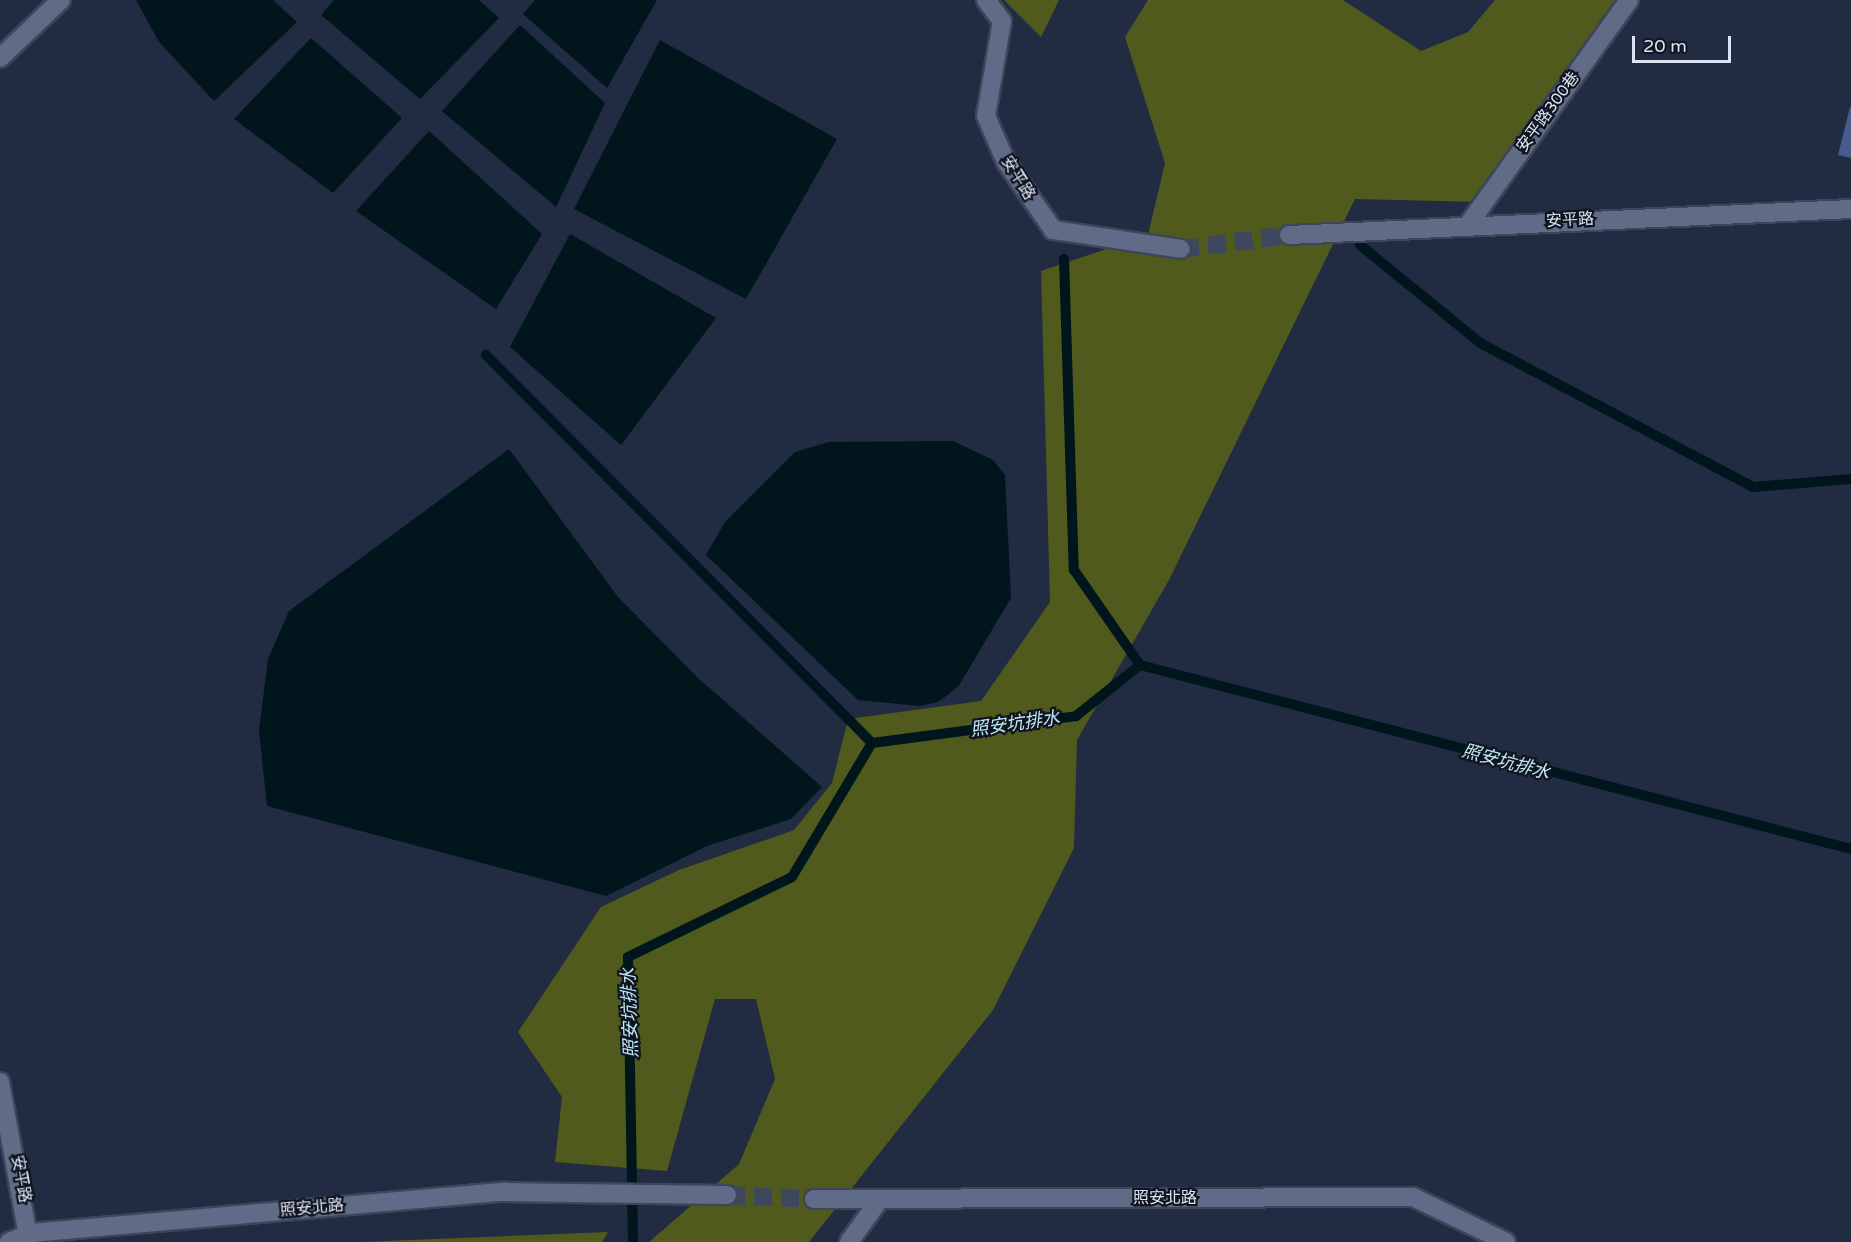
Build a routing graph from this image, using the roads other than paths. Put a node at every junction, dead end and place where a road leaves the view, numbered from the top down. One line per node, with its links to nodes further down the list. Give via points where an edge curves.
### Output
1 (61, 0): 4 (street)
2 (986, 0): 8 (street, 安平路, via 1002,21 986,116 1006,162 1053,230)
3 (1629, 0): 6 (street, 安平路300巷)
4 (0, 58)
5 (1851, 209): 6 (street, 安平路)
6 (1468, 225): 7 (street, 安平路)
7 (1289, 236)
8 (1181, 249)
9 (0, 1082): 13 (street, 安平路)
10 (727, 1195): 13 (street, 照安北路, via 504,1192)
11 (814, 1199): 12 (street, 照安北路)
12 (880, 1199): 15 (street); 16 (street, 照安北路, via 1413,1197)
13 (30, 1238): 14 (street, 照安北路)
14 (9, 1242)
15 (849, 1242)
16 (1506, 1242)

